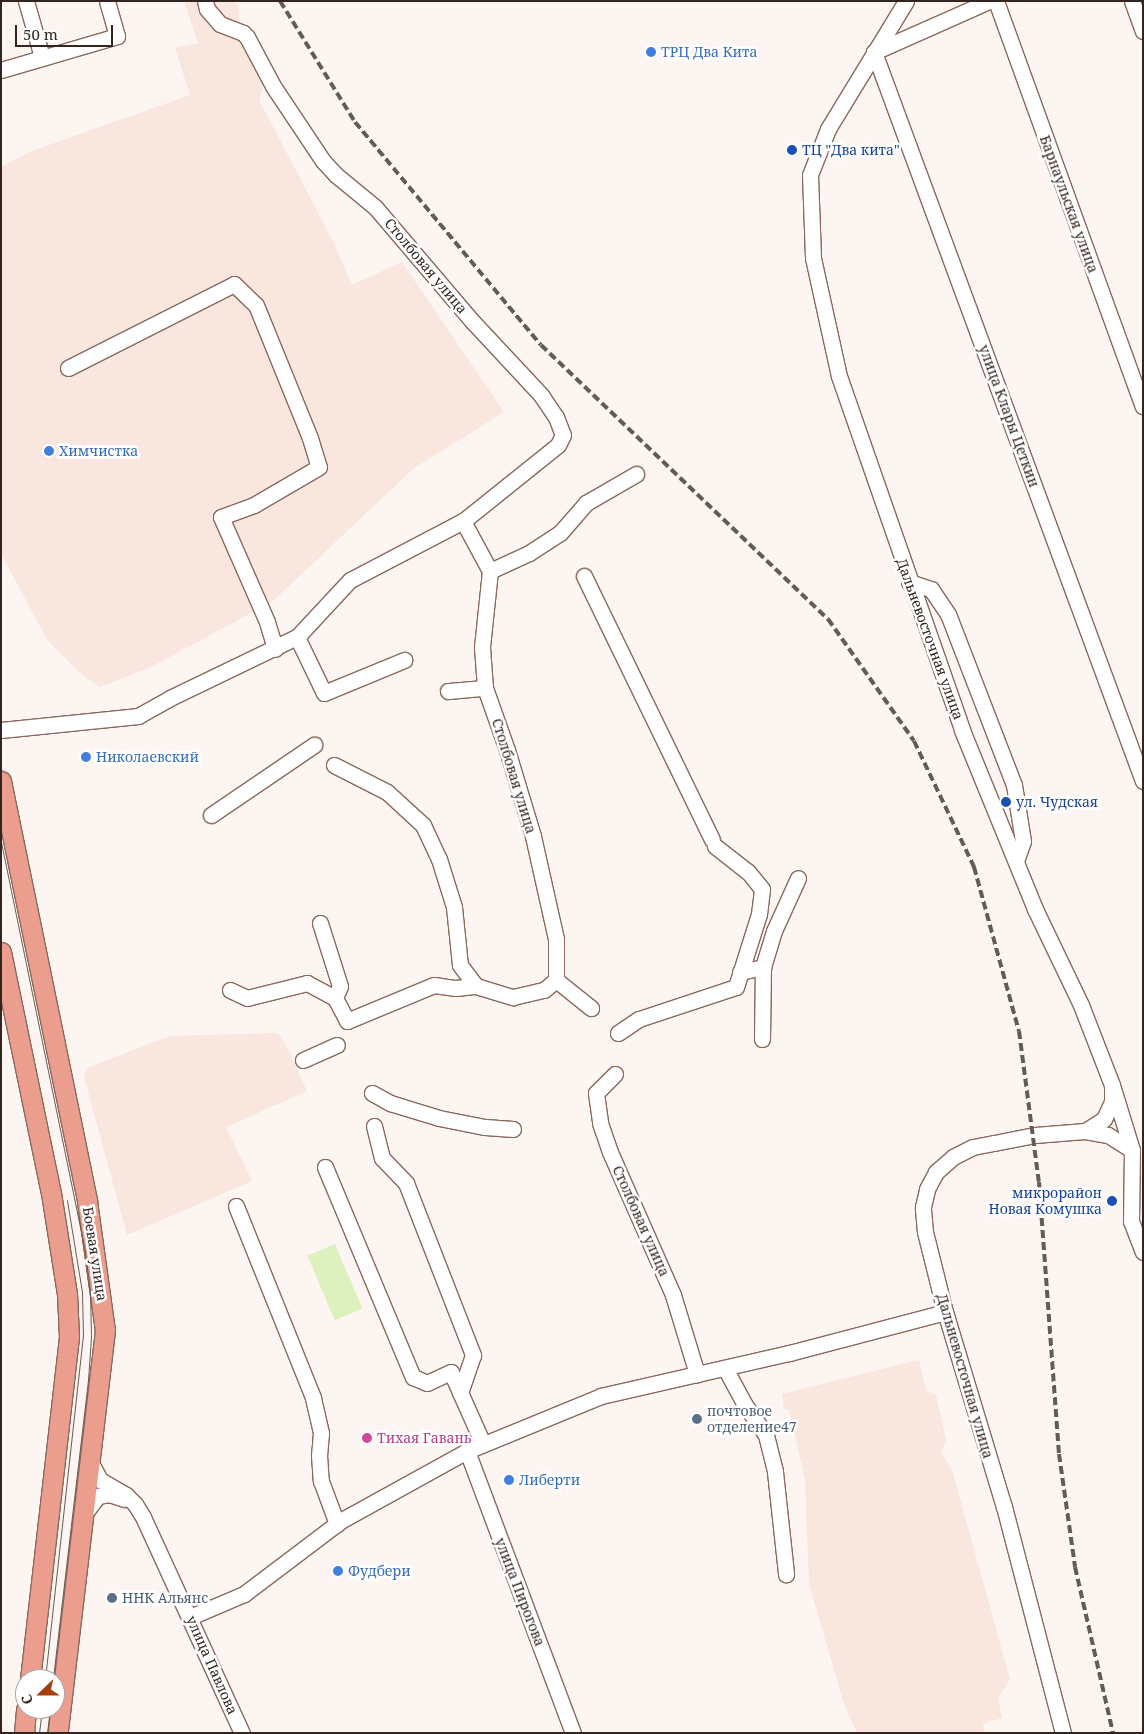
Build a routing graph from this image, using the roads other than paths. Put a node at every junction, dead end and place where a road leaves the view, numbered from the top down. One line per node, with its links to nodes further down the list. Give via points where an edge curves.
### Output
1 (26, 1): 10 (street)
2 (107, 1): 10 (street, via 117,36)
3 (205, 1): 15 (street, Столбовая улица, via 220,24 247,37 273,86 323,162 375,207 473,322 541,395 560,426 563,435 558,445)
4 (906, 1): 9 (street)
5 (989, 1): 9 (street)
6 (996, 1): 13 (street, Барнаульская улица)
7 (1132, 1): 8 (street)
8 (1143, 31)
9 (874, 52): 18 (street, Дальневосточная улица, via 828,129 810,175 813,258 839,376); 27 (street, улица Клары Цеткин)
10 (42, 57): 11 (street)
11 (1, 70)
12 (68, 368): 20 (street, via 234,284 256,305 319,467 254,505 221,517 267,622)
13 (1143, 406)
14 (636, 474): 16 (street, via 586,503 560,532 529,553)
15 (463, 521): 16 (street); 19 (street, Столбовая улица, via 350,580)
16 (490, 571): 22 (street, Столбовая улица, via 482,647)
17 (584, 576): 35 (street, via 714,843 748,872 762,889 759,914)
18 (909, 582): 30 (street, Дальневосточная улица, via 962,730); 30 (street, via 931,589 948,614 1014,785 1023,841)
19 (298, 637): 20 (street, Столбовая улица); 21 (street, via 324,693)
20 (274, 649): 24 (street, Столбовая улица, via 138,716)
21 (404, 660)
22 (485, 688): 23 (street); 36 (street, Столбовая улица, via 533,836 556,939)
23 (448, 691)
24 (1, 730)
25 (314, 745): 29 (street)
26 (334, 766): 37 (street, via 387,792 423,825 439,860 454,907 460,964)
27 (1143, 781)
28 (1, 782): 61 (main road, Боевая улица, via 98,1266 105,1330)
29 (211, 814)
30 (1016, 861): 46 (street, Дальневосточная улица, via 1081,1005)
31 (798, 878): 34 (street, via 774,932)
32 (320, 923): 39 (street, via 340,986)
33 (1, 952): 67 (main road, via 60,1244 68,1311 69,1337)
34 (763, 967): 35 (street); 42 (street)
35 (740, 972): 41 (street, via 736,987 639,1019)
36 (556, 980): 37 (street, via 544,990 513,998); 40 (street)
37 (476, 986): 39 (street, via 434,985 348,1022)
38 (230, 990): 39 (street, via 246,998 308,983)
39 (334, 998)
40 (590, 1008)
41 (618, 1033)
42 (762, 1039)
43 (337, 1045): 44 (street)
44 (303, 1060)
45 (615, 1074): 57 (street, Столбовая улица, via 596,1092 600,1123 673,1295)
46 (1112, 1086): 50 (street, Дальневосточная улица, via 1112,1102 1104,1119); 51 (street, Дальневосточная улица)
47 (372, 1093): 49 (street, via 390,1103 439,1118)
48 (374, 1126): 58 (street, via 382,1158 406,1184 473,1355)
49 (513, 1129)
50 (1085, 1131): 51 (street, Дальневосточная улица, via 1108,1136); 55 (street, Дальневосточная улица, via 1035,1135 973,1147 953,1157 936,1172 927,1189 923,1207 925,1232)
51 (1132, 1150): 54 (street, Дальневосточная улица, via 1131,1222)
52 (325, 1167): 58 (street, via 413,1376 427,1383 451,1372)
53 (236, 1206): 64 (street, via 313,1398 321,1433 321,1481)
54 (1143, 1252)
55 (945, 1312): 56 (street); 73 (street, Дальневосточная улица, via 1004,1507)
56 (724, 1368): 57 (street); 65 (street, via 766,1436 775,1472)
57 (697, 1374): 59 (street, via 601,1396)
58 (460, 1393): 59 (street)
59 (483, 1444): 60 (street)
60 (468, 1451): 64 (street); 72 (street, улица Пирогова)
61 (91, 1463): 62 (main road, Боевая улица); 63 (street, улица Павлова, via 100,1480 126,1495)
62 (85, 1513): 63 (street, улица Павлова, via 98,1496 109,1494 121,1496); 70 (main road, Боевая улица)
63 (143, 1517): 66 (street, улица Павлова)
64 (337, 1524): 66 (street, via 244,1594)
65 (786, 1574)
66 (190, 1617): 71 (street, улица Павлова)
67 (31, 1669)
68 (25, 1719): 69 (main road)
69 (23, 1732)
70 (58, 1733)
71 (242, 1733)
72 (572, 1733)
73 (1063, 1733)

